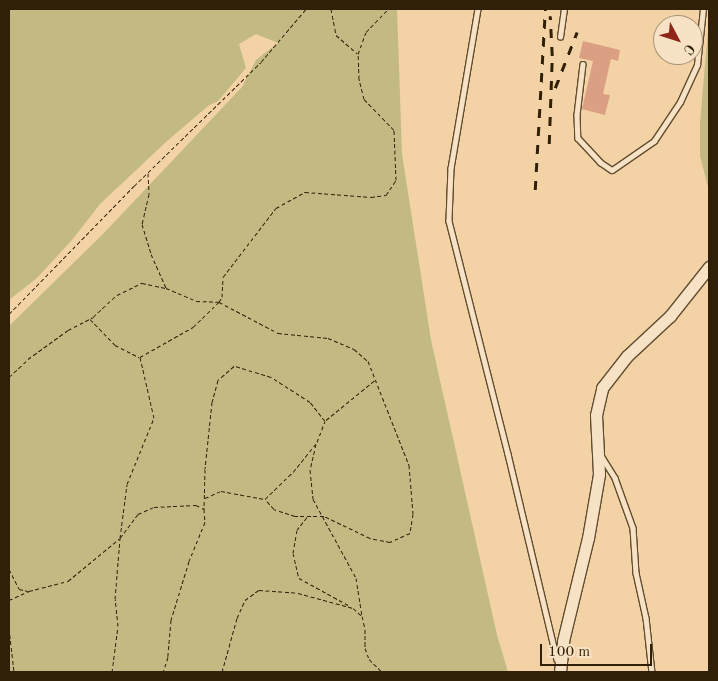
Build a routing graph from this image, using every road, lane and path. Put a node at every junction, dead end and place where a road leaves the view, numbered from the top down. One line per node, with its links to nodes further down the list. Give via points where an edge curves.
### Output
1 (306, 9): 10 (path, via 261,62)
2 (330, 9): 8 (path, via 336,35)
3 (388, 9): 8 (path, via 366,32)
4 (478, 9): 34 (lane, via 451,168 449,221)
5 (564, 9): 7 (lane)
6 (703, 9): 9 (lane, via 697,65 680,102 654,141 612,170 578,138 577,115)
7 (560, 37)
8 (358, 54): 13 (path, via 364,100 394,130 396,180 386,195 371,197 305,192 276,208 223,277 222,296)
9 (583, 64)
10 (148, 173): 12 (path, via 142,224); 14 (path)
11 (709, 266): 21 (street, via 670,316 627,356 602,388 596,415)
12 (166, 288): 13 (path, via 196,301); 15 (path, via 142,283 116,295)
13 (218, 302): 16 (path, via 193,327); 18 (path, via 278,333 328,338 354,349 368,361)
14 (9, 314)
15 (90, 319): 16 (path, via 115,344); 17 (path, via 68,330 28,359)
16 (140, 357): 27 (path, via 154,418 127,484)
17 (9, 378)
18 (376, 379): 19 (path); 26 (path, via 409,464 413,514 410,533 390,542)
19 (325, 421): 20 (path); 22 (path, via 310,402 271,377 234,366 218,380 212,402)
20 (317, 442): 23 (path); 26 (path, via 310,470 313,499)
21 (598, 452): 34 (street, via 599,474 594,505); 40 (lane, via 615,478 633,528 636,572 646,618)
22 (204, 498): 23 (path, via 221,492); 24 (path)
23 (265, 499): 25 (path, via 274,509 295,516)
24 (204, 509): 27 (path, via 196,505 154,507 138,514); 37 (path, via 205,522 171,620 168,657)
25 (308, 516): 26 (path); 31 (path, via 296,530 293,553 299,578)
26 (324, 516): 32 (path, via 356,578)
27 (120, 538): 29 (path, via 68,581); 36 (path, via 115,599 118,626)
28 (9, 569): 29 (path, via 18,589)
29 (29, 591): 30 (path)
30 (9, 600)
31 (353, 608): 32 (path); 38 (path, via 298,593 259,590 245,600)
32 (362, 616): 39 (path, via 365,648 369,659)
33 (9, 628): 35 (path)
34 (559, 670)
35 (14, 672)
36 (112, 672)
37 (163, 672)
38 (222, 672)
39 (382, 672)
40 (652, 672)

